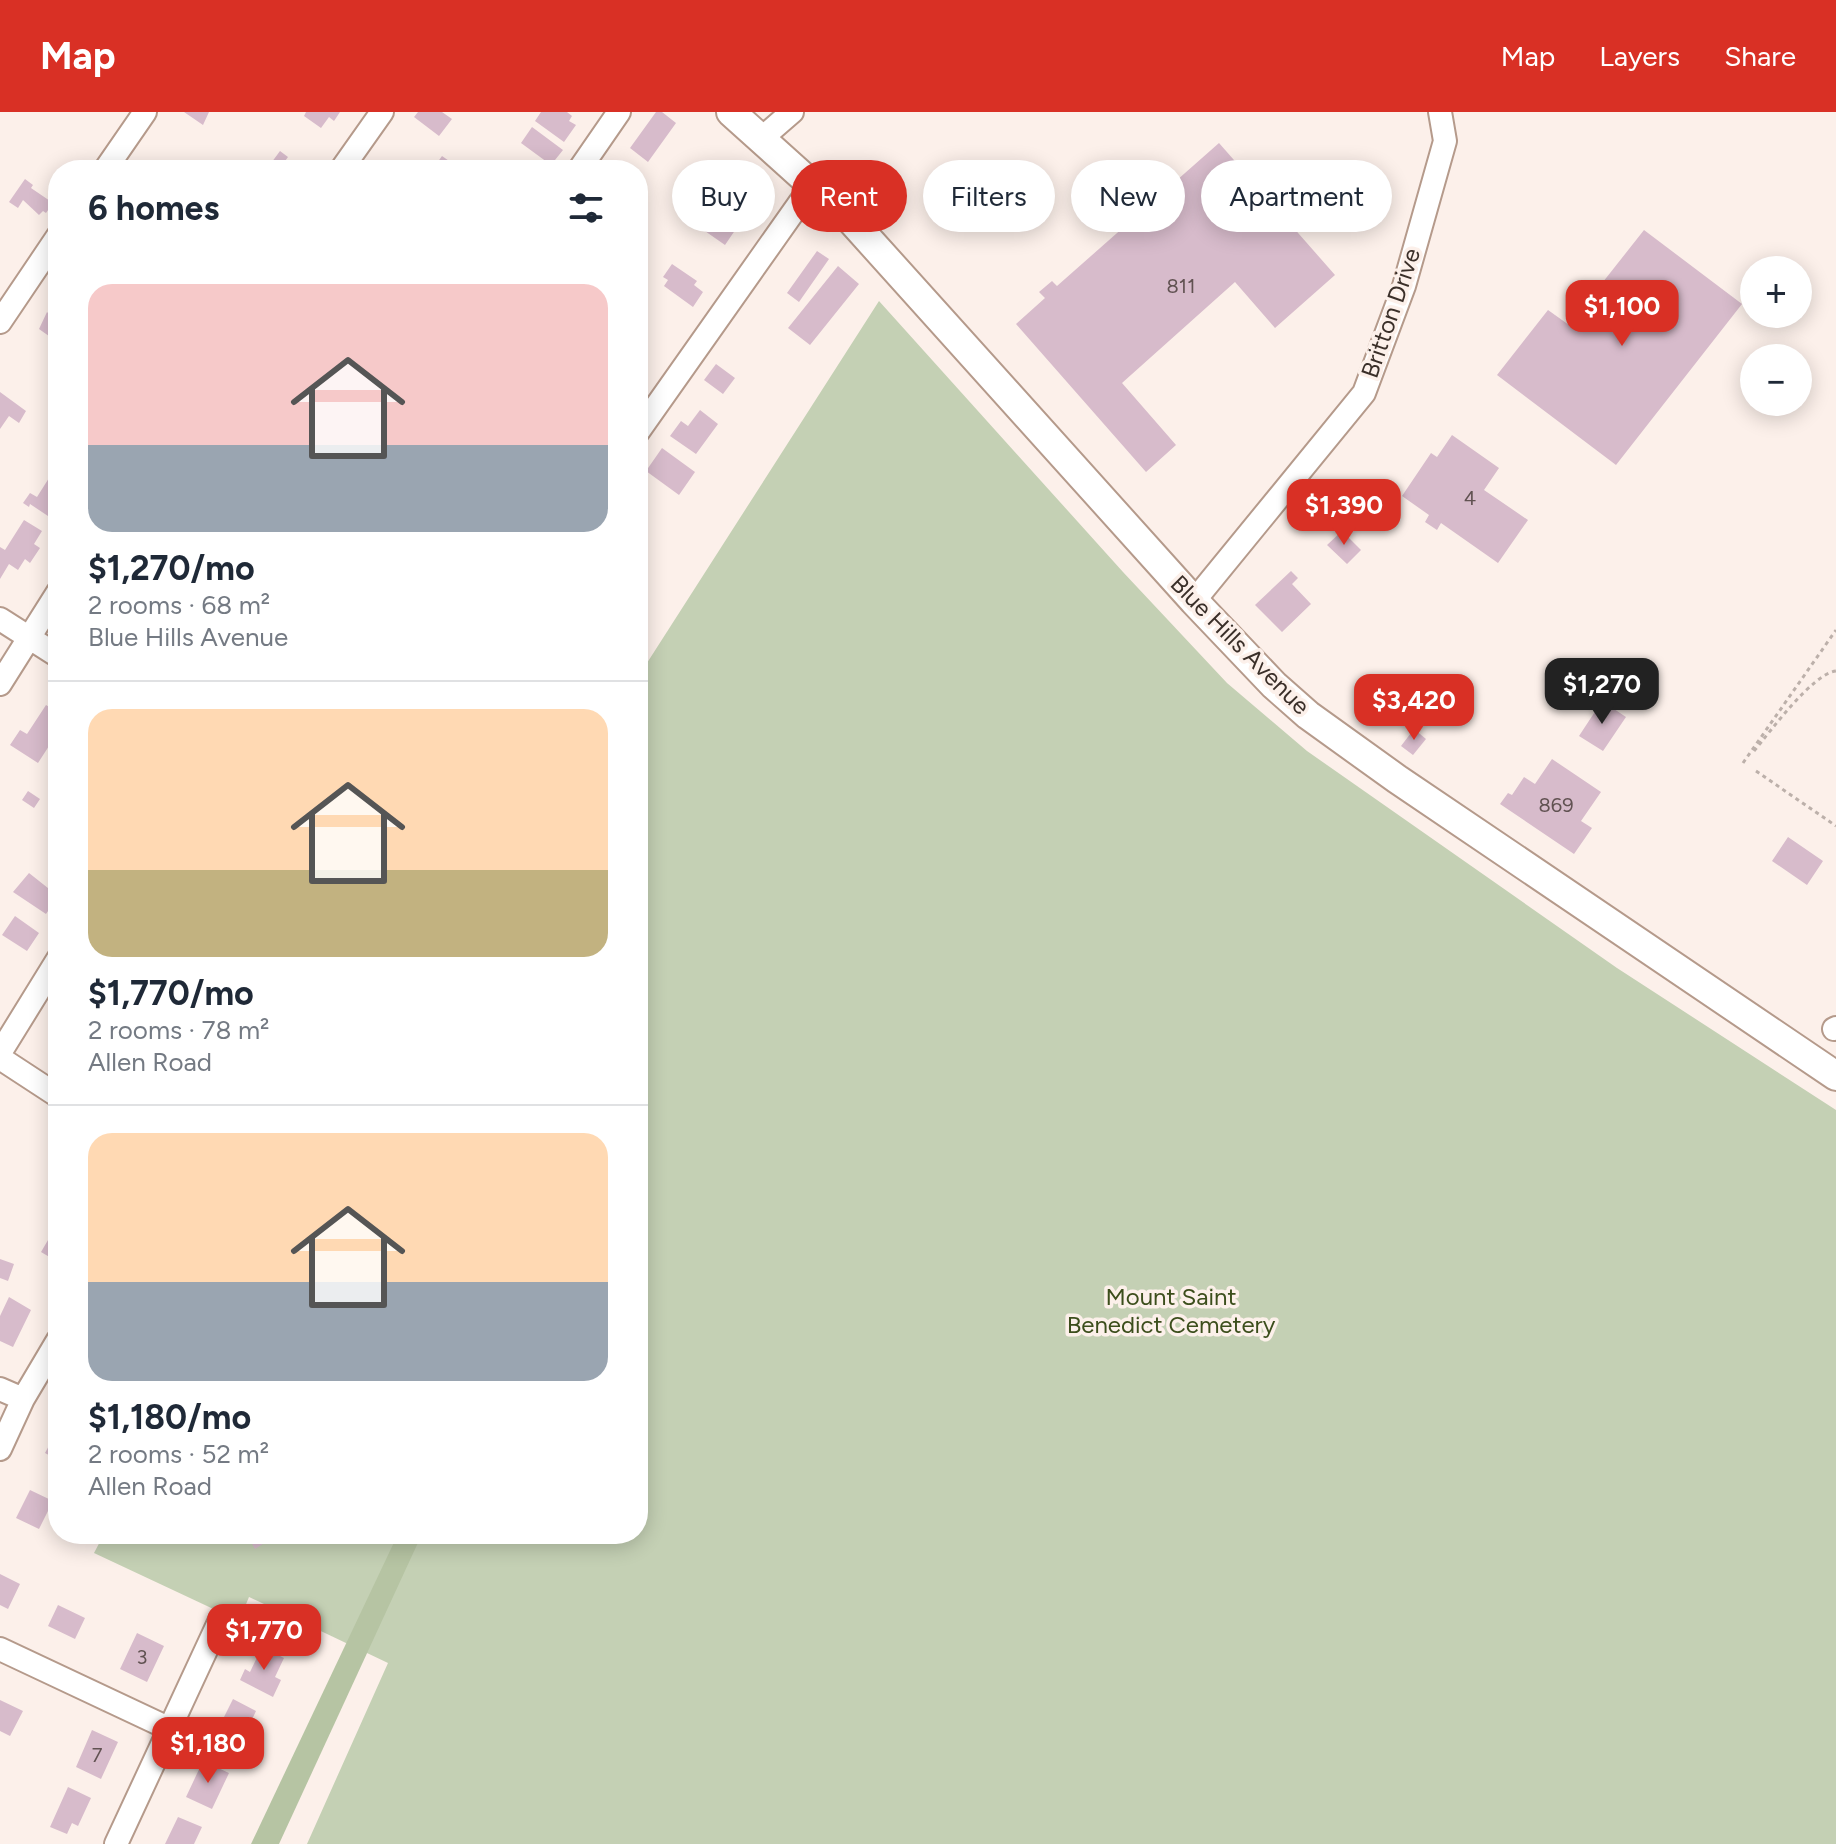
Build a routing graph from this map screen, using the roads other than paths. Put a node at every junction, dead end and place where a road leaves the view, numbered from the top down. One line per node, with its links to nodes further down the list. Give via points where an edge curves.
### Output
1 (145, 112): 8 (street)
2 (382, 112): 9 (street)
3 (619, 112): 10 (street)
4 (731, 112): 7 (main road, Blue Hills Avenue)
5 (792, 112): 7 (street)
6 (1440, 112): 17 (street, Britton Drive, via 1445,141 1404,286 1364,393)
7 (762, 138): 11 (main road, Blue Hills Avenue)
8 (112, 160)
9 (348, 160)
10 (586, 160)
11 (791, 164)
12 (791, 215): 16 (street)
13 (861, 232): 17 (main road, Blue Hills Avenue)
14 (48, 251): 15 (street)
15 (0, 322)
16 (648, 418)
17 (1194, 601): 25 (main road, Blue Hills Avenue, via 1274,685 1320,724)
18 (48, 608): 20 (street)
19 (0, 619): 20 (street)
20 (29, 638): 21 (street); 22 (street)
21 (48, 650)
22 (0, 684)
23 (48, 976): 24 (street)
24 (0, 1055): 26 (street)
25 (1836, 1076)
26 (48, 1089)
27 (48, 1357): 29 (street)
28 (0, 1389): 29 (street)
29 (23, 1399): 30 (street)
30 (0, 1449)
31 (220, 1620): 33 (street)
32 (0, 1649): 33 (street)
33 (168, 1728): 34 (street)
34 (116, 1844)

